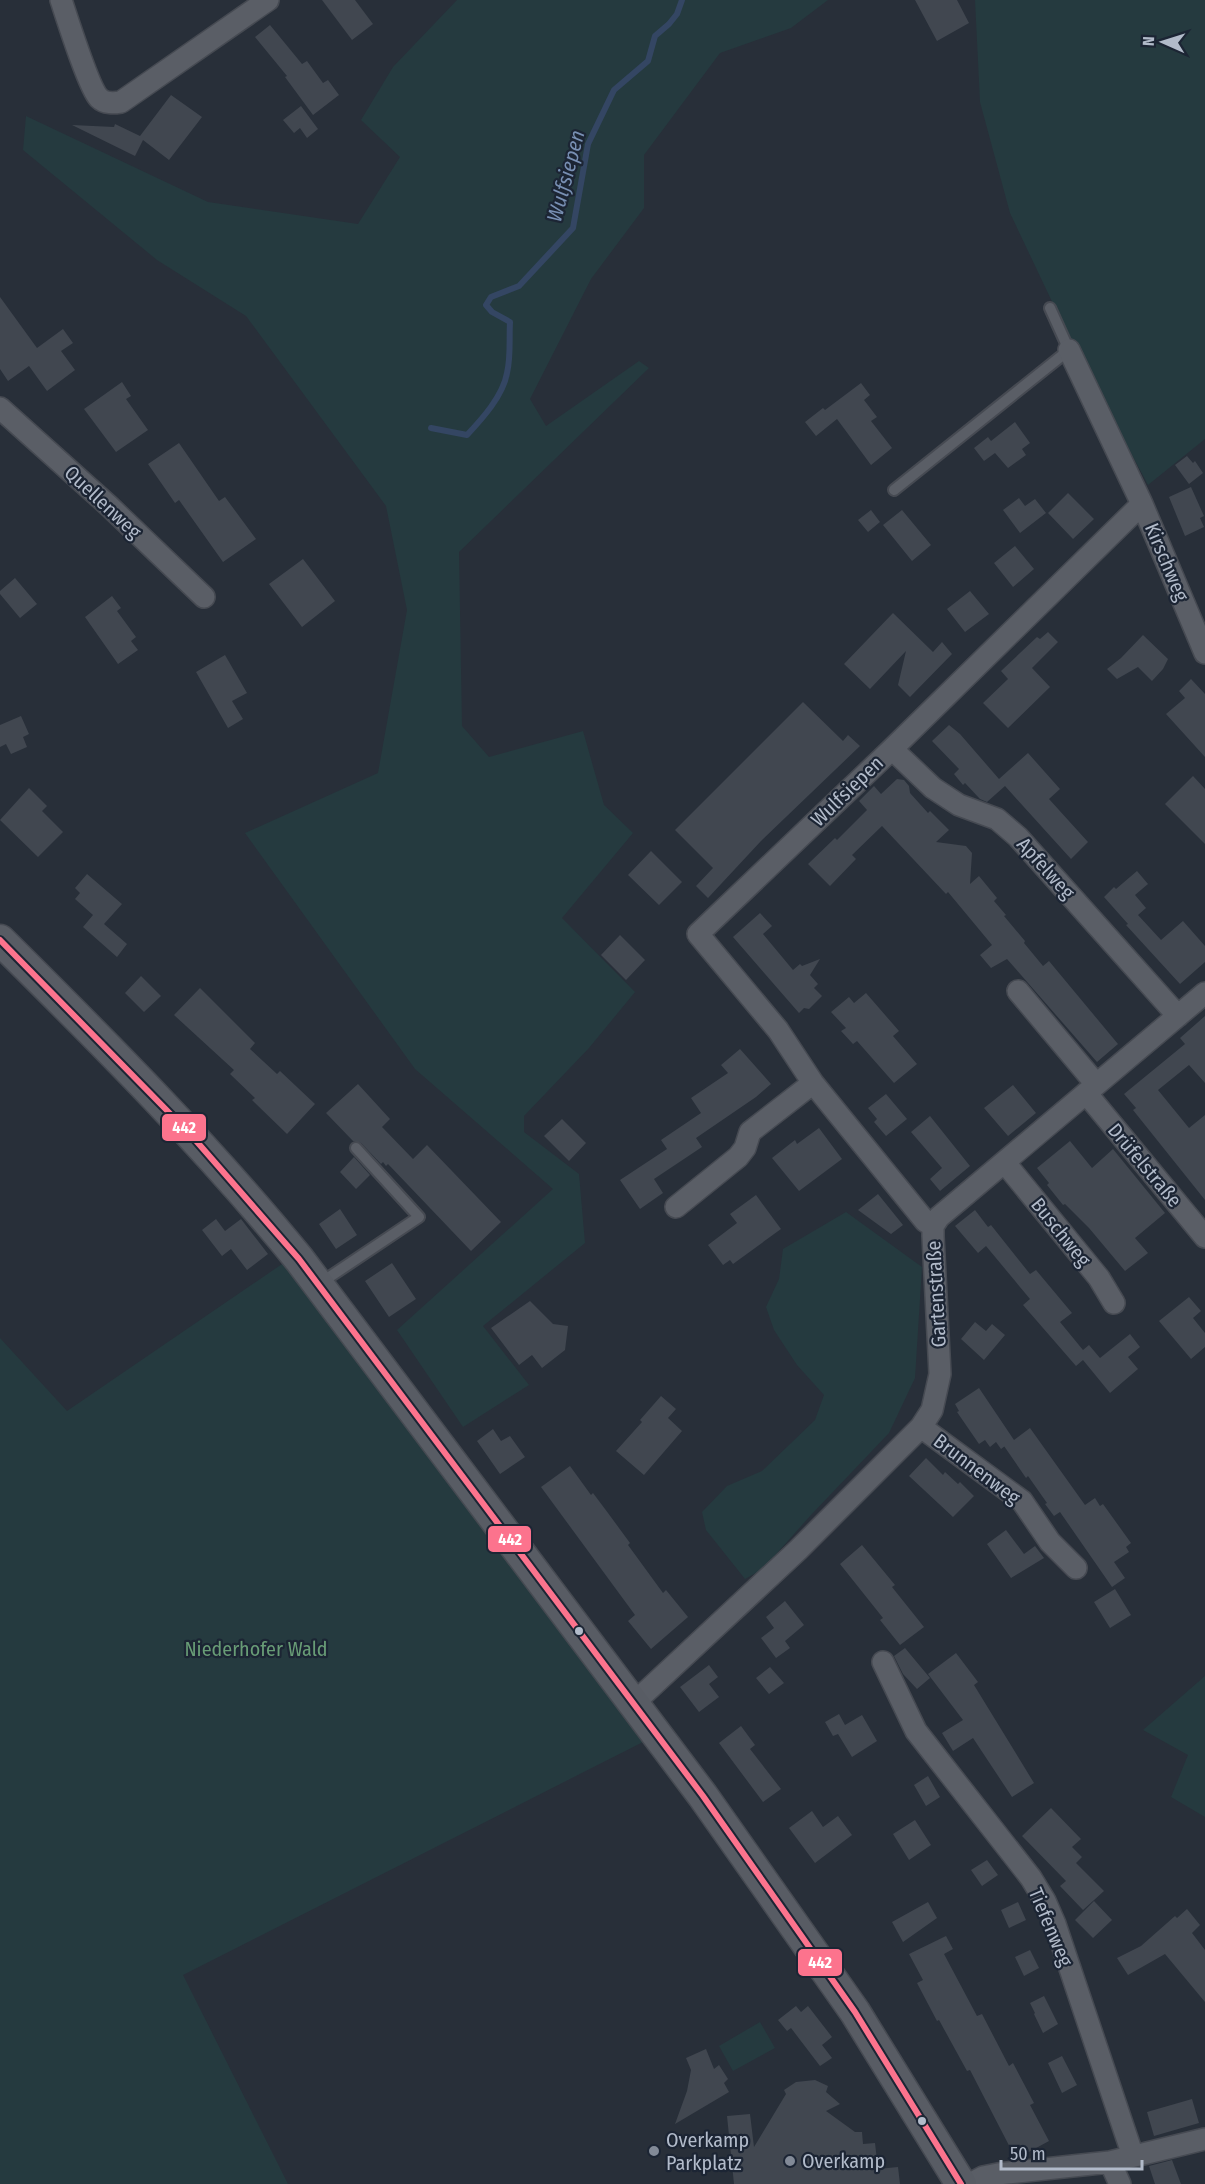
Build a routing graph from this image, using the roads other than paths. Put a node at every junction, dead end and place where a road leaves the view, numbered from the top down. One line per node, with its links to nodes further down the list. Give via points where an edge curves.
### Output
1 (61, 0): 2 (street, via 91,83 99,98 111,104 121,102)
2 (268, 0)
3 (1050, 308): 4 (lane)
4 (1069, 350): 6 (lane); 7 (street)
5 (0, 408): 8 (street, Quellenweg)
6 (894, 490)
7 (1142, 504): 9 (street, Kirschweg); 10 (street, Wulfsiepen)
8 (204, 597)
9 (1205, 653)
10 (892, 749): 14 (street, Apfelweg, via 933,788 959,805 997,819 1018,837); 15 (street, Wulfsiepen, via 699,934 778,1030)
11 (0, 940): 22 (main road, via 153,1093 253,1202)
12 (1018, 991): 16 (street, Drüfelstraße)
13 (1205, 993): 14 (street, Gartenstraße)
14 (1178, 1016): 16 (street, Gartenstraße)
15 (813, 1083): 19 (street, via 750,1132 738,1157); 20 (street, Wulfsiepen)
16 (1091, 1088): 18 (street, Gartenstraße); 21 (street, Drüfelstraße)
17 (356, 1148): 22 (lane, via 419,1217)
18 (1005, 1163): 20 (street, Gartenstraße); 23 (street, Buschweg, via 1099,1278)
19 (676, 1207)
20 (933, 1226): 24 (street, Gartenstraße, via 940,1374 932,1410)
21 (1205, 1237)
22 (318, 1285): 27 (main road)
23 (1114, 1303)
24 (921, 1427): 25 (street, Brunnenweg, via 1022,1501 1050,1542); 27 (street, Gartenstraße, via 798,1551)
25 (1076, 1568)
26 (883, 1662): 29 (street, Tiefenweg, via 916,1731 1031,1878 1044,1901)
27 (634, 1703): 31 (main road, via 855,2012)
28 (1205, 2139): 29 (street)
29 (1133, 2156): 30 (street)
30 (1110, 2162): 32 (street, via 998,2174); 33 (street)
31 (961, 2184)
32 (970, 2184)
33 (1120, 2184)

